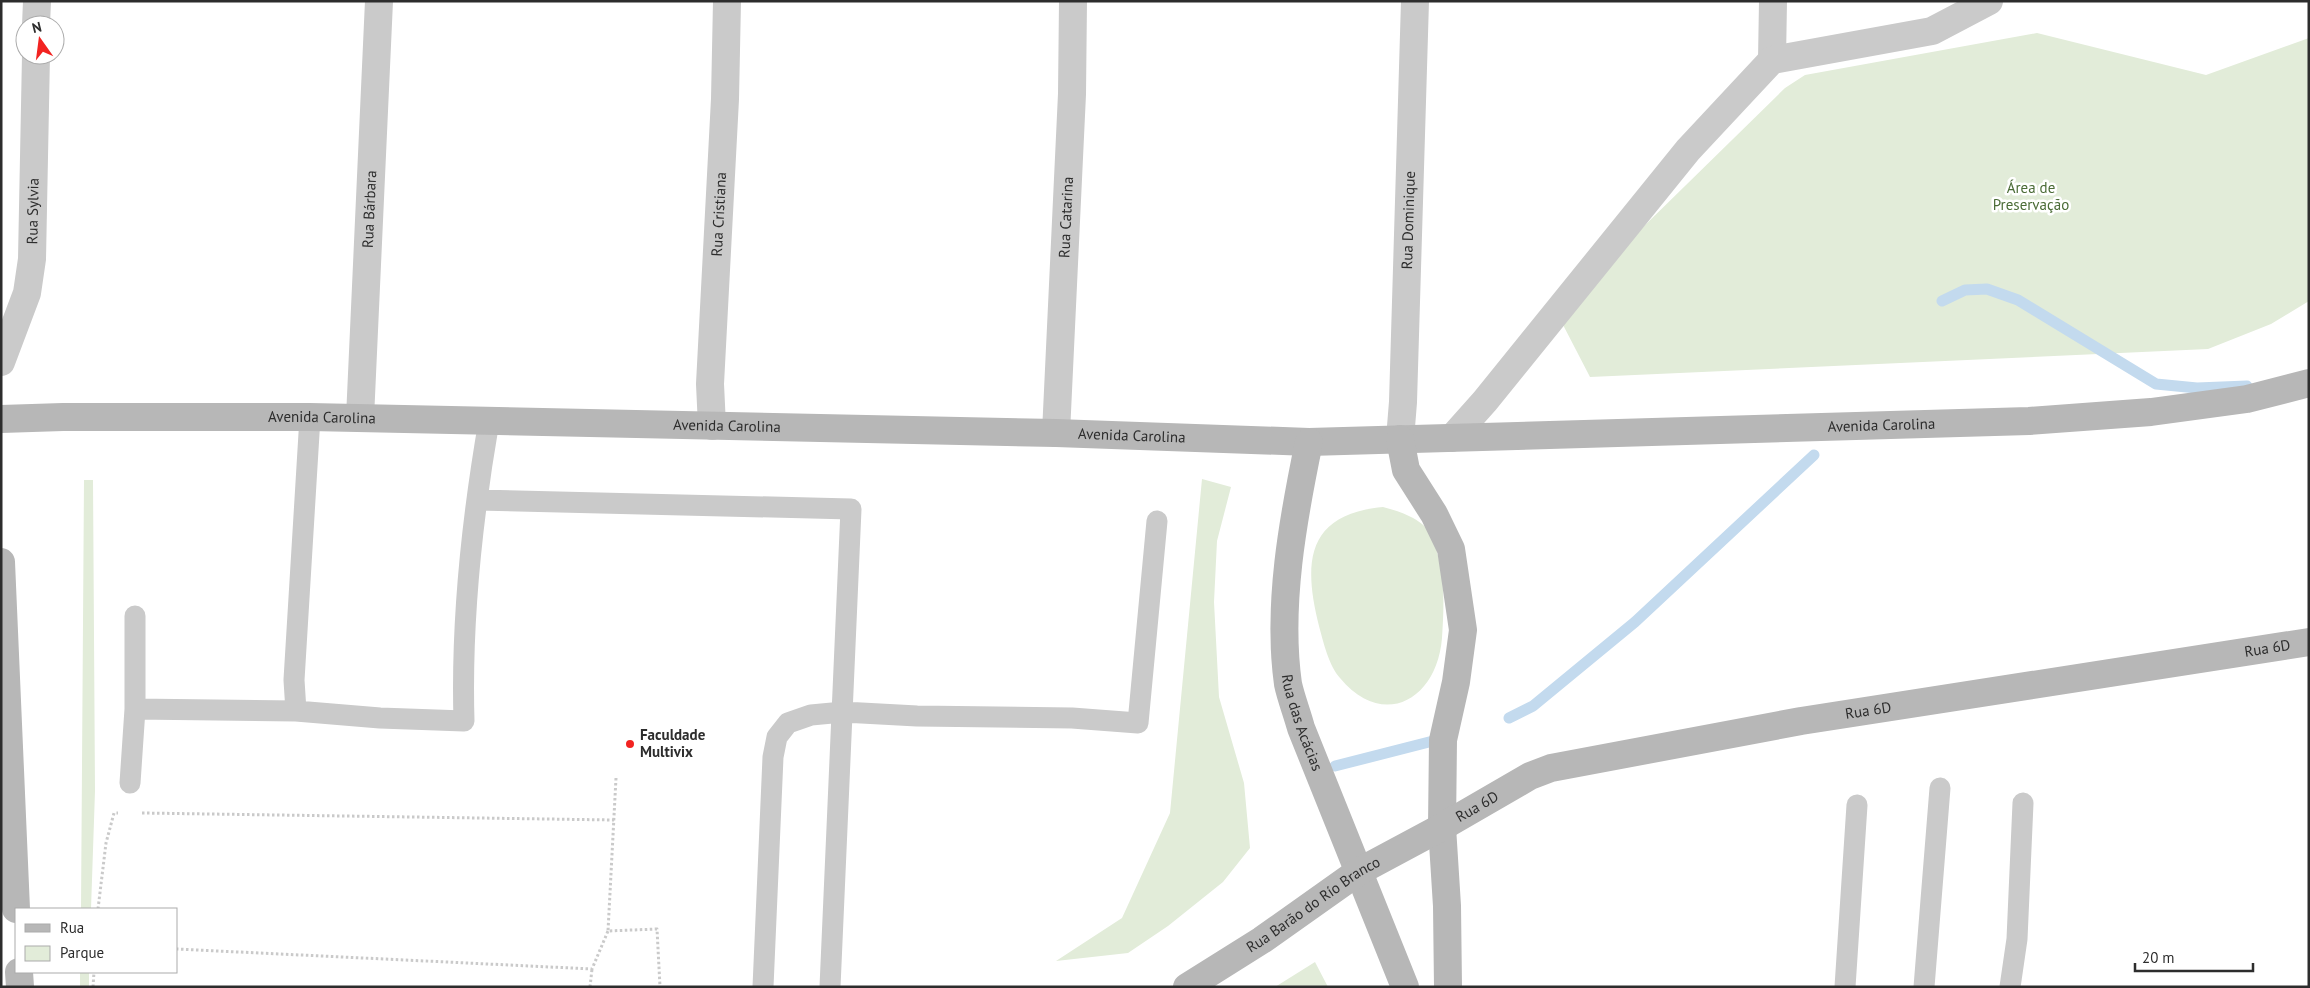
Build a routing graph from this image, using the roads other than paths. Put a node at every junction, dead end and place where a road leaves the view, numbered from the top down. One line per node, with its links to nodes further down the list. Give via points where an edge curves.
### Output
1 (37, 1): 8 (street)
2 (379, 1): 14 (street, Rua Bárbara)
3 (727, 1): 17 (street, Rua Cristiana, via 710,384)
4 (1073, 1): 18 (street, Rua Catarina, via 1072,94)
5 (1415, 1): 20 (street, Rua Dominique)
6 (1773, 1): 9 (street)
7 (1989, 1): 9 (street, via 1932,31)
8 (36, 15)
9 (1772, 60): 19 (street, via 1688,150)
10 (36, 65): 11 (street, Rua Sylvia, via 32,259 27,294)
11 (1, 362)
12 (2309, 383): 19 (street, Avenida Carolina, via 2247,399 2151,412 2029,421)
13 (310, 416): 14 (street, Avenida Carolina); 15 (street, Avenida Carolina); 28 (lane, via 294,680)
14 (360, 418): 16 (street, Avenida Carolina)
15 (1, 419)
16 (489, 421): 17 (street, Avenida Carolina); 22 (lane)
17 (712, 426): 18 (street, Avenida Carolina)
18 (1056, 434): 21 (street, Avenida Carolina)
19 (1452, 438): 20 (street, Avenida Carolina)
20 (1400, 439): 21 (street, Avenida Carolina); 34 (street, via 1406,470 1434,514 1451,549 1463,630 1443,740)
21 (1309, 442): 35 (street, Rua das Acácias, via 1296,503 1290,554 1284,637 1288,685 1301,728)
22 (477, 500): 28 (lane, via 462,659 464,721); 29 (lane, via 851,509)
23 (1158, 521): 29 (lane, via 1138,723 1072,718)
24 (1, 562): 36 (street)
25 (135, 616): 27 (lane)
26 (2309, 642): 34 (street, Rua 6D, via 1810,720 1551,768 1530,776)
27 (135, 709): 28 (lane); 30 (lane)
28 (296, 711)
29 (842, 712): 39 (lane, via 810,715 788,723 777,738 772,757); 40 (lane)
30 (130, 783)
31 (1940, 788): 45 (lane)
32 (2023, 803): 46 (lane, via 2017,939)
33 (1857, 806): 44 (lane)
34 (1442, 828): 35 (street, Rua Barão do Río Branco); 43 (street, via 1448,906)
35 (1358, 872): 41 (street, Rua Barão do Río Branco, via 1262,940); 42 (street, Rua das Acácias)
36 (16, 908)
37 (19, 973): 38 (street)
38 (20, 987)
39 (763, 987)
40 (830, 987)
41 (1187, 987)
42 (1405, 987)
43 (1448, 987)
44 (1845, 987)
45 (1924, 987)
46 (2010, 987)

